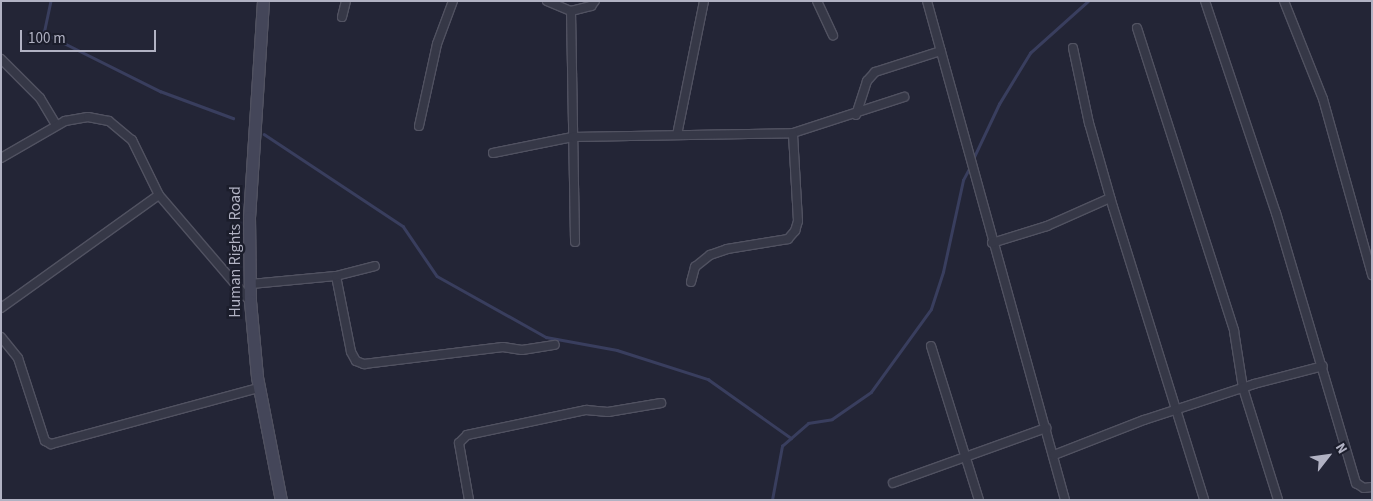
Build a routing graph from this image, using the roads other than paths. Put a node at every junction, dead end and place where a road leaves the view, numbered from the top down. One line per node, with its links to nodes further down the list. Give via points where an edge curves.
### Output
1 (263, 1): 35 (street, Human Rights Road, via 249,217)
2 (346, 1): 12 (street)
3 (453, 1): 21 (street, via 437,44)
4 (547, 1): 11 (street)
5 (595, 1): 11 (street, via 591,6)
6 (704, 1): 23 (street)
7 (817, 1): 14 (street)
8 (927, 1): 16 (street)
9 (1205, 1): 41 (street, via 1261,166)
10 (1284, 1): 32 (street, via 1324,99)
11 (571, 11): 24 (street)
12 (342, 17)
13 (1137, 28): 43 (street, via 1234,331)
14 (833, 35)
15 (1073, 48): 28 (street)
16 (941, 51): 19 (street, via 875,72 867,82); 30 (street)
17 (1, 59): 20 (street, via 40,98)
18 (904, 97): 19 (street)
19 (856, 115): 22 (street)
20 (56, 126): 26 (street); 27 (street, via 65,120 88,117 109,121 120,128 132,140)
21 (419, 126)
22 (793, 133): 23 (street); 34 (street, via 798,222 795,231 788,239 727,248 710,255 695,267)
23 (677, 135): 24 (street)
24 (572, 138): 25 (street); 29 (street)
25 (494, 153)
26 (1, 158)
27 (159, 195): 36 (street); 37 (street)
28 (1110, 198): 30 (street, via 1047,226); 45 (street)
29 (575, 242)
30 (992, 243): 46 (street)
31 (375, 266): 33 (street)
32 (1372, 275)
33 (336, 276): 35 (street); 39 (street, via 351,352 356,361 364,364 504,347 522,350)
34 (691, 282)
35 (251, 284): 36 (street, Human Rights Road)
36 (250, 301): 42 (street, Human Rights Road)
37 (1, 308)
38 (1, 337): 42 (street, via 18,358 45,440 51,444)
39 (555, 345)
40 (931, 346): 48 (street)
41 (1323, 366): 43 (street); 50 (street, via 1356,483 1364,488)
42 (259, 388): 51 (street, Human Rights Road)
43 (1242, 388): 45 (street); 56 (street)
44 (661, 403): 52 (street, via 608,412 586,410 467,435 459,443)
45 (1176, 410): 47 (street); 55 (street)
46 (1046, 428): 47 (street); 48 (street)
47 (1054, 455): 54 (street)
48 (964, 456): 49 (street); 53 (street)
49 (893, 483)
50 (1372, 487)
51 (281, 500)
52 (469, 500)
53 (979, 500)
54 (1066, 500)
55 (1204, 500)
56 (1278, 500)

